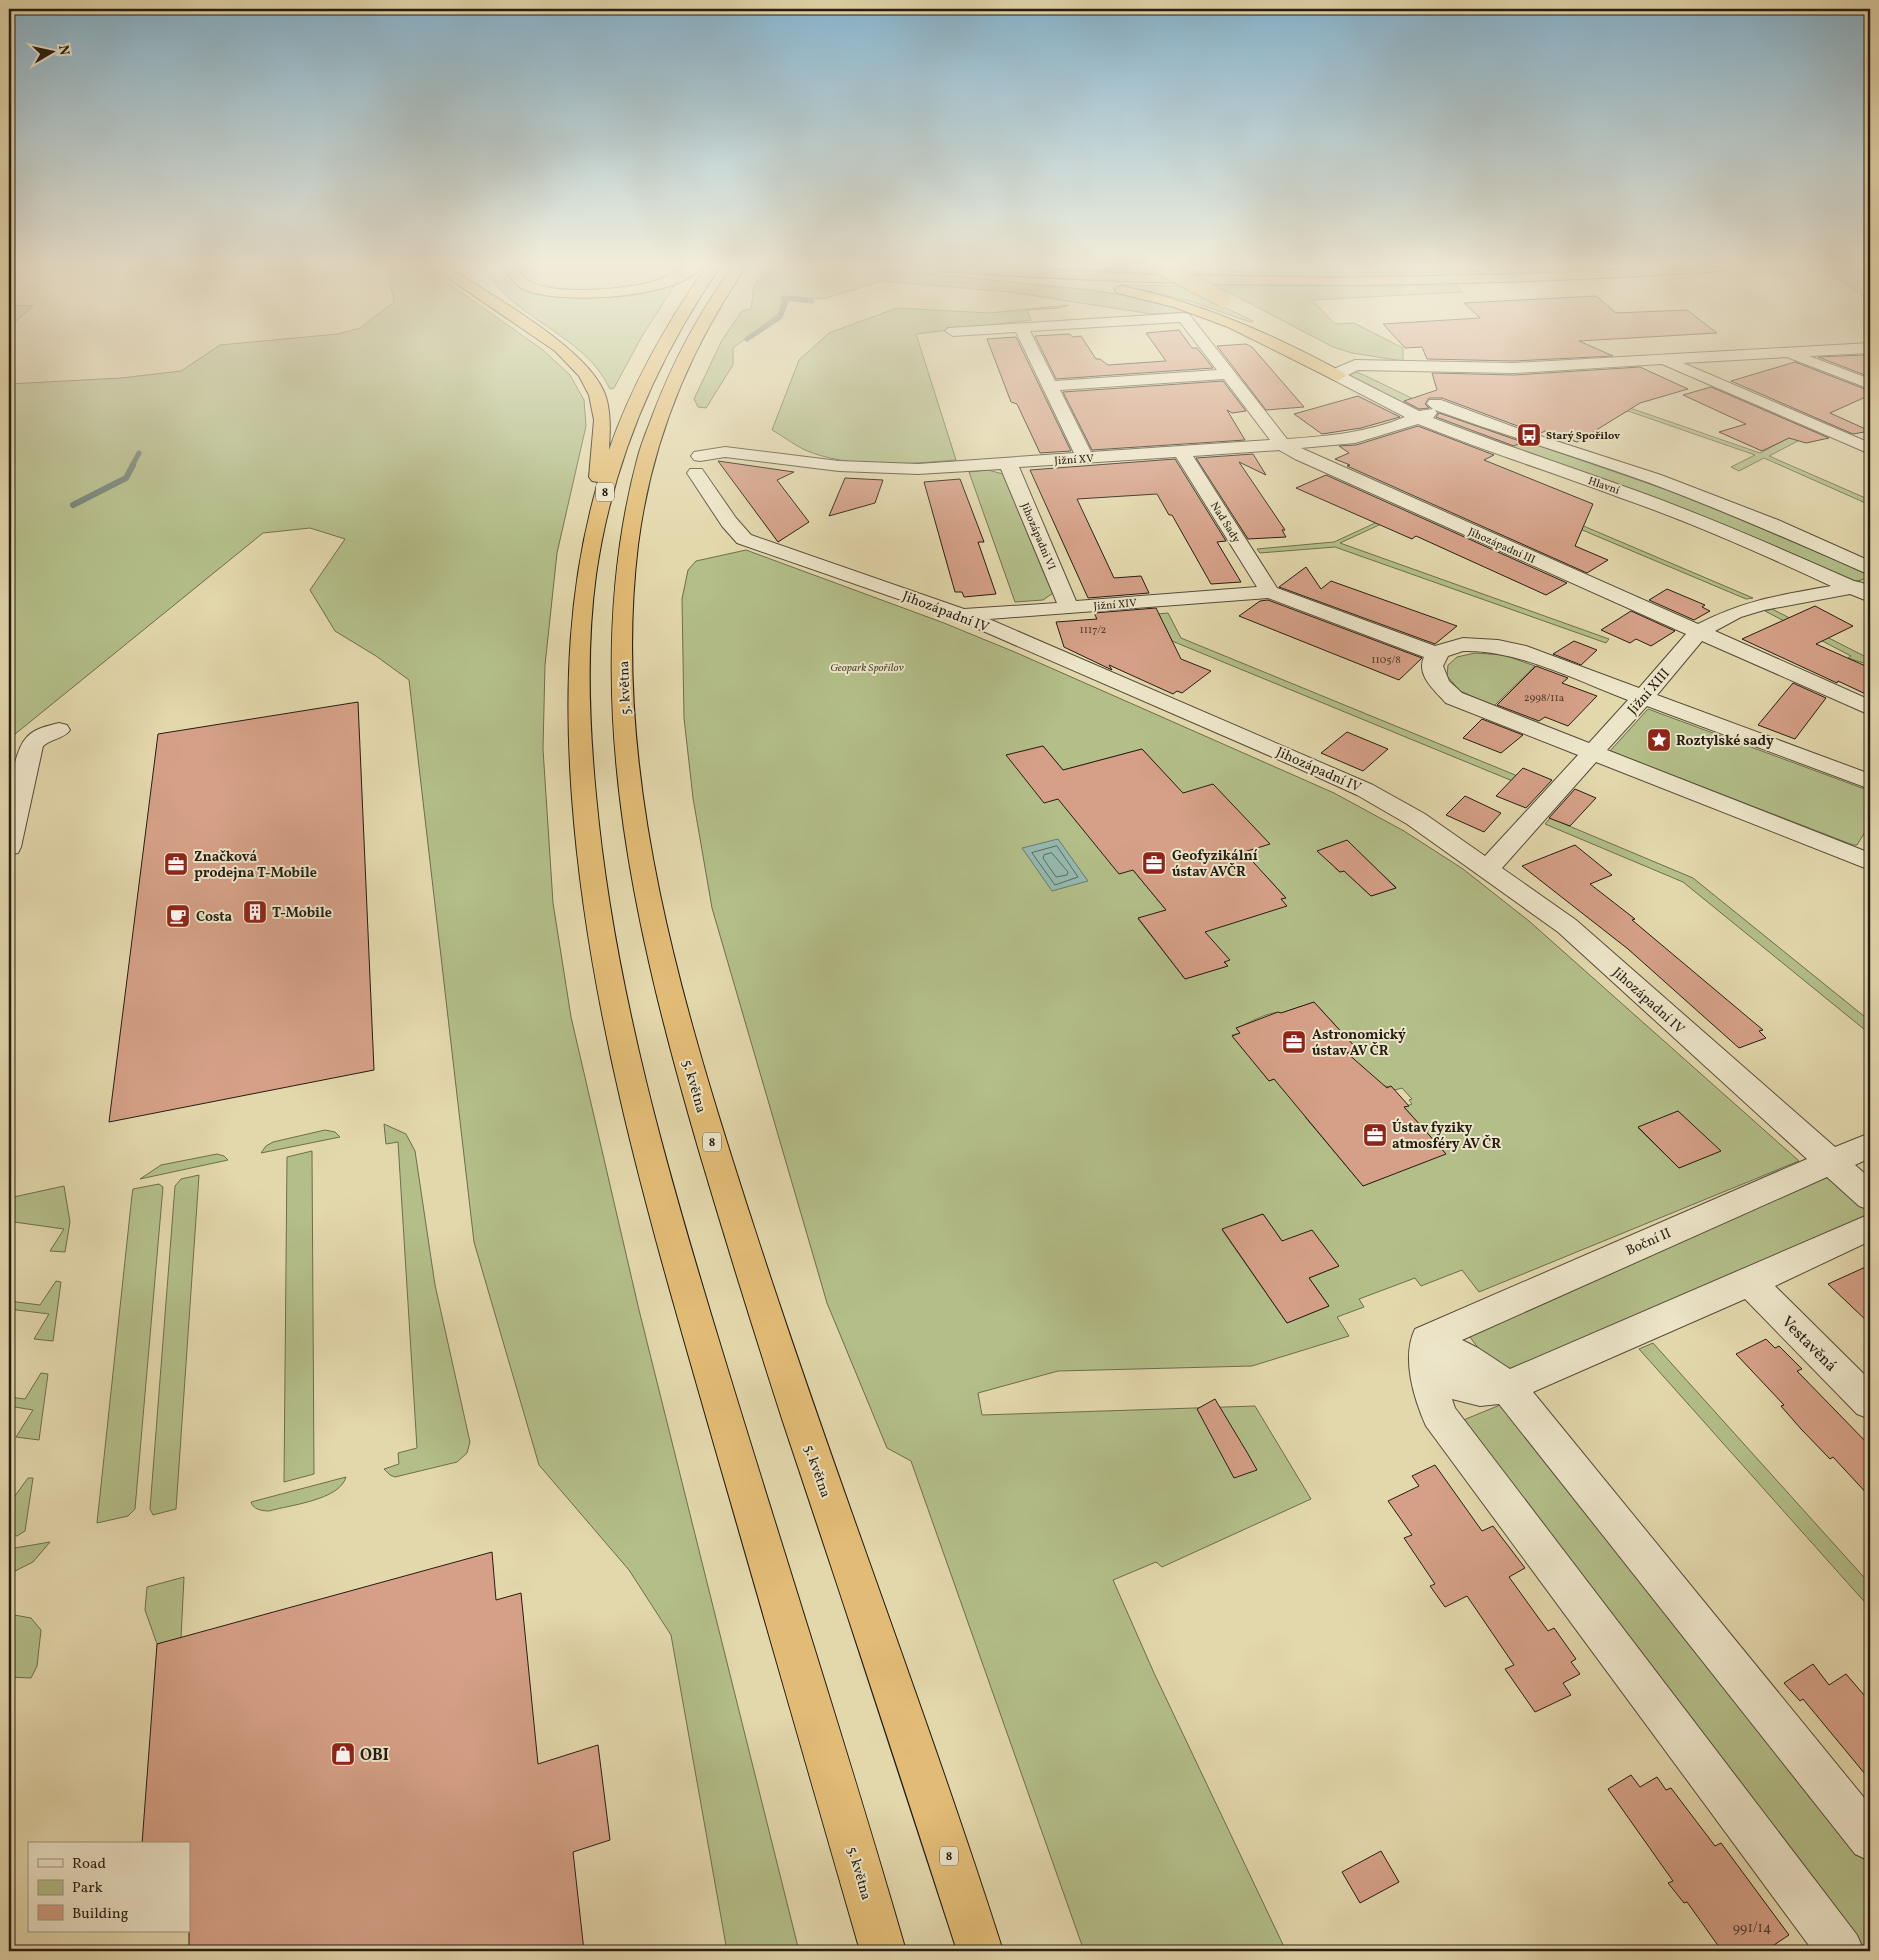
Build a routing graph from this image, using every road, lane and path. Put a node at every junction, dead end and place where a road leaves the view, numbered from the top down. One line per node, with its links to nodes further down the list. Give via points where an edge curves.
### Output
1 (573, 358): 27 (highway, via 595,390 600,407 602,435)
2 (657, 358): 27 (highway, 5. května / 8, via 637,399 613,466)
3 (684, 358): 53 (highway, 5. května / 8, via 656,428 636,500 625,584 622,646 624,720 648,891 670,994 724,1185)
4 (1036, 358): 17 (street)
5 (1216, 358): 14 (street, Jihozápadní III)
6 (1308, 358): 15 (highway)
7 (1311, 358): 12 (highway)
8 (1341, 358): 12 (highway)
9 (1690, 358): 11 (street)
10 (1801, 358): 16 (street)
11 (1663, 360): 13 (street, via 1514,368); 22 (street)
12 (1355, 365): 13 (street); 13 (street, via 1390,380 1397,370); 15 (street)
13 (1413, 367)
14 (1228, 374): 17 (street); 21 (street, Jihozápadní III)
15 (1338, 376): 20 (street, Hlavní)
16 (1870, 384)
17 (1050, 386): 24 (street)
18 (1419, 396): 19 (street, Hlavní)
19 (1442, 407): 20 (street, Jižní XV); 28 (street, Hlavní, via 1655,479 1771,524)
20 (1419, 418): 21 (street, Jižní XV, via 1367,436); 29 (street, Hlavní, via 1738,536)
21 (1283, 445): 23 (street, Jižní XV); 33 (street, Jihozápadní III, via 1301,456)
22 (1870, 449)
23 (1182, 452): 24 (street, Jižní XV); 30 (street, Nad Sady)
24 (1085, 458): 25 (street, Jižní XV)
25 (1008, 463): 26 (street, Jižní XV, via 918,469 840,466 725,452); 31 (street, Jihozápadni VI)
26 (698, 464): 32 (street, Jihozápadní IV, via 729,522 744,539)
27 (591, 544): 52 (highway, 5. května / 8, via 583,600 579,680 583,793 598,912 625,1054 700,1333)
28 (1870, 568)
29 (1865, 589): 33 (street, Jižní XIII, via 1760,605 1734,613)
30 (1270, 592): 31 (street, Jižní XIV); 34 (street)
31 (1069, 608): 32 (street, Jižní XIV)
32 (960, 614): 42 (street, Jihozápadní IV, via 1365,790 1416,819)
33 (1700, 631): 35 (street, Jižní XIII); 36 (street, Jihozápadní III)
34 (1437, 654): 35 (street, via 1460,645 1499,646); 38 (street, via 1431,663 1432,674 1439,686 1454,698)
35 (1643, 697): 38 (street, Jižní XIII); 39 (street)
36 (1870, 708)
37 (59, 730): 40 (street, via 45,734 32,745)
38 (1592, 752): 41 (street); 42 (street, Jižní XIII)
39 (1870, 782)
40 (9, 847)
41 (1870, 861)
42 (1487, 869): 44 (street, Jihozápadní IV, via 1567,926)
43 (1870, 1145): 44 (street, Boční II)
44 (1830, 1162): 45 (street, Jihozápadní IV); 48 (street, Boční II)
45 (1870, 1197)
46 (1870, 1228): 47 (street)
47 (1750, 1282): 49 (street); 50 (street, Vestavěná)
48 (1427, 1359): 49 (street, via 1466,1359); 54 (street, via 1439,1415)
49 (1506, 1387): 51 (street)
50 (1870, 1403)
51 (1870, 1839)
52 (883, 1951)
53 (980, 1951)
54 (1842, 1951)

